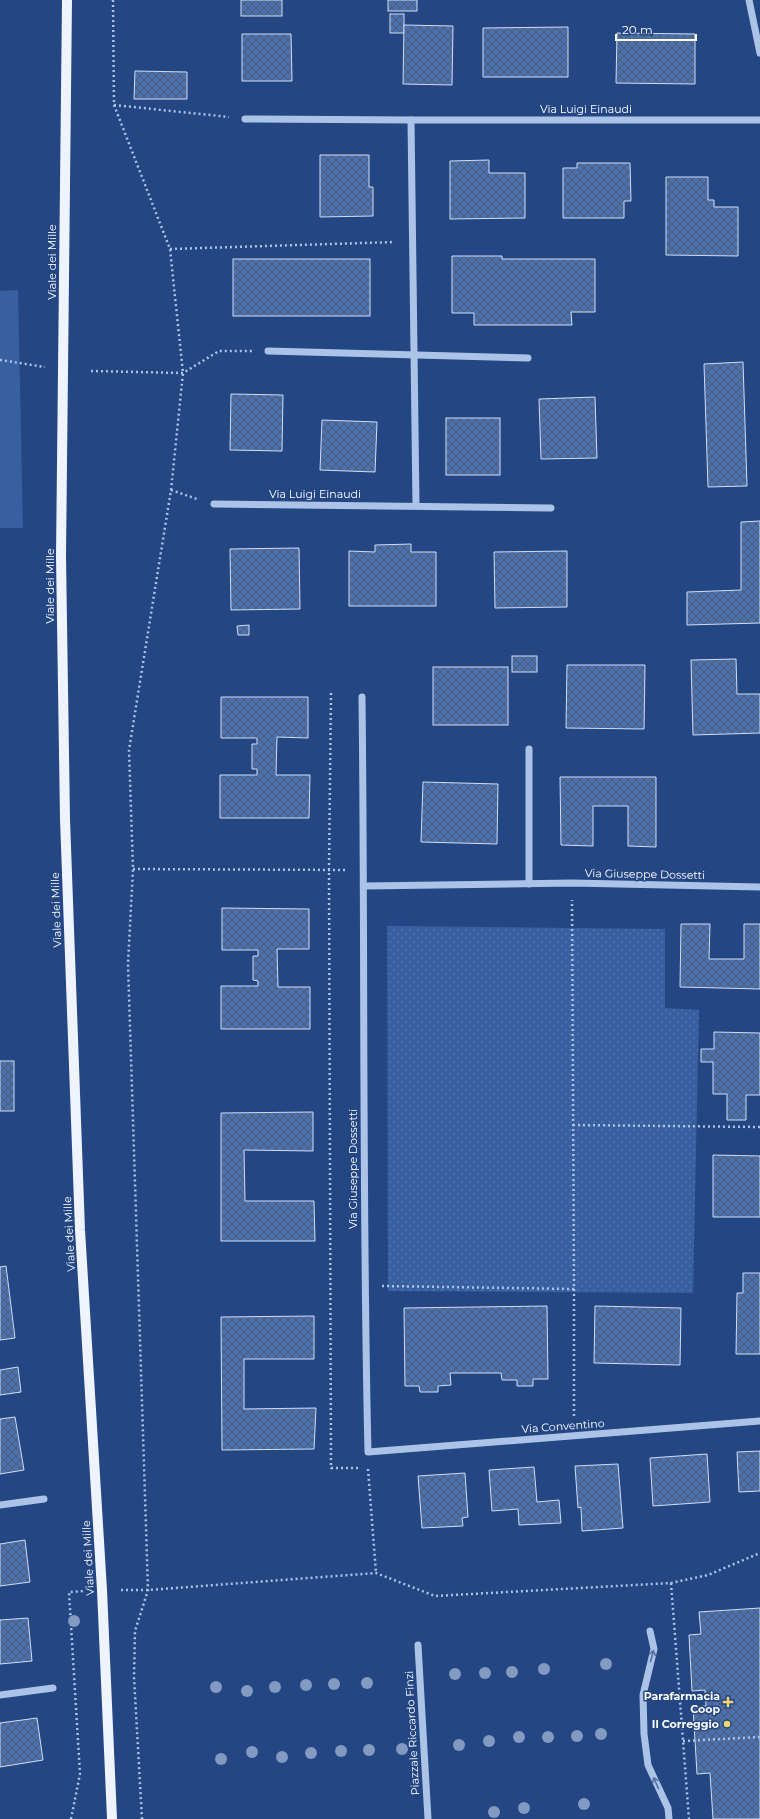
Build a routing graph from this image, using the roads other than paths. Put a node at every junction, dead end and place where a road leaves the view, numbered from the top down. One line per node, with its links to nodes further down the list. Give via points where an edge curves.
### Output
1 (67, 0): 26 (main road, Viale dei Mille, via 62,548 65,819 80,1230 102,1590)
2 (749, 0): 3 (street)
3 (760, 53)
4 (245, 119): 5 (street, Via Luigi Einaudi)
5 (411, 120): 6 (street, Via Luigi Einaudi); 8 (street)
6 (760, 120)
7 (268, 351): 8 (street)
8 (414, 355): 9 (street); 11 (street)
9 (528, 358)
10 (214, 504): 11 (street, Via Luigi Einaudi)
11 (416, 506): 12 (street, Via Luigi Einaudi)
12 (551, 508)
13 (362, 697): 16 (street, Via Giuseppe Dossetti)
14 (529, 749): 15 (street)
15 (529, 884): 16 (street, Via Giuseppe Dossetti); 17 (street, Via Giuseppe Dossetti)
16 (365, 886): 19 (street, Via Giuseppe Dossetti, via 364,1286)
17 (760, 887)
18 (760, 1421): 19 (street, Via Conventino)
19 (368, 1452)
20 (44, 1499): 21 (street)
21 (0, 1505)
22 (650, 1631): 28 (street, one-way to 22, via 668,1808 648,1765 644,1734 642,1695 654,1649)
23 (418, 1645): 27 (street, Piazzale Riccardo Finzi)
24 (53, 1688): 25 (street)
25 (0, 1695)
26 (112, 1819)
27 (428, 1819)
28 (669, 1819)

